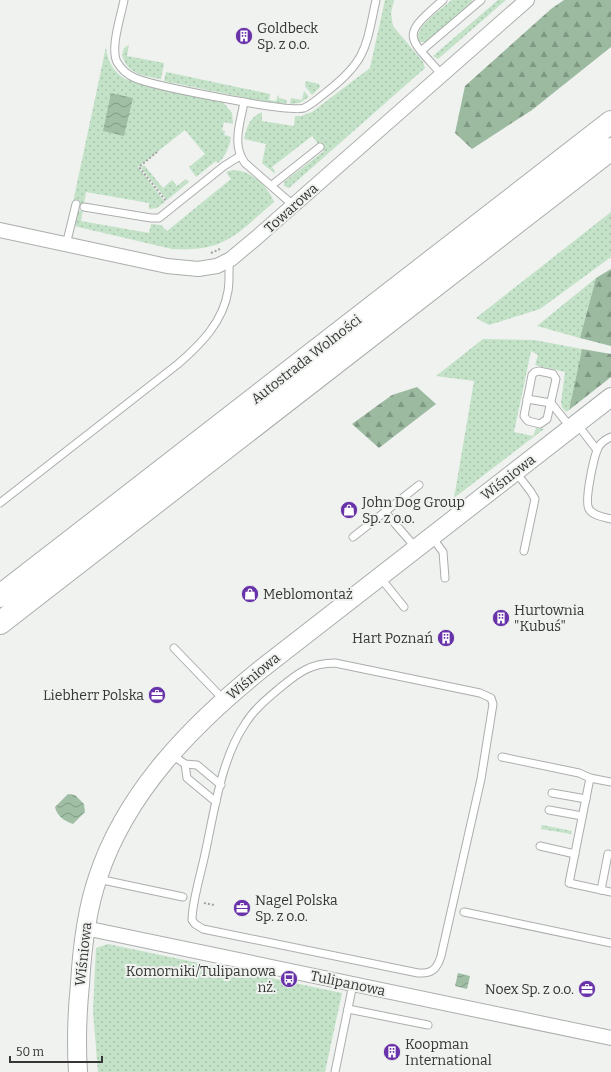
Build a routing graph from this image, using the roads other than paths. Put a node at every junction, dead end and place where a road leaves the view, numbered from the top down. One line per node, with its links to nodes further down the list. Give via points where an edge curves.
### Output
1 (124, 0): 8 (lane, via 114,51 117,62 126,73 144,81)
2 (376, 0): 8 (lane, via 367,40 359,60 346,76 314,102 304,108 292,110)
3 (443, 0): 6 (lane, via 414,26 413,38)
4 (480, 0): 6 (lane)
5 (527, 0): 7 (street, Towarowa)
6 (421, 51): 7 (lane)
7 (442, 75): 16 (street, Towarowa)
8 (244, 102): 12 (lane, via 237,143)
9 (611, 122): 15 (highway, Autostrada Wolności)
10 (320, 147): 13 (lane)
11 (611, 149): 18 (highway, Autostrada Wolności)
12 (240, 156): 13 (lane); 17 (lane, via 159,218)
13 (272, 185): 16 (lane)
14 (76, 204): 20 (lane)
15 (504, 204): 22 (lane); 26 (highway, Autostrada Wolności)
16 (293, 205): 21 (street, Towarowa)
17 (84, 207)
18 (517, 222): 23 (lane); 27 (highway, Autostrada Wolności)
19 (0, 230): 20 (street, Towarowa)
20 (66, 245): 21 (street, Towarowa, via 167,266 198,269 217,266)
21 (228, 252): 36 (lane, via 228,289 225,304 199,345)
22 (450, 257)
23 (447, 266)
24 (403, 293): 26 (lane)
25 (412, 293): 27 (lane)
26 (339, 333): 45 (highway, Autostrada Wolności)
27 (352, 350): 47 (highway, Autostrada Wolności)
28 (611, 397): 31 (street, Wiśniowa)
29 (527, 399): 30 (lane); 30 (lane, via 524,417 528,421 540,424 547,419); 30 (lane, via 532,375 539,371 551,373 556,377)
30 (551, 403): 31 (lane)
31 (574, 426): 33 (lane); 34 (street, Wiśniowa)
32 (609, 439): 33 (lane)
33 (598, 450): 38 (lane, via 588,492 588,506 593,514)
34 (515, 471): 39 (street, Wiśniowa); 42 (lane, via 535,500)
35 (419, 485): 37 (lane)
36 (0, 503)
37 (385, 512): 40 (lane); 41 (lane)
38 (611, 518)
39 (431, 536): 41 (street, Wiśniowa); 44 (lane, via 443,552)
40 (353, 537)
41 (416, 548): 43 (street, Wiśniowa)
42 (524, 551)
43 (379, 576): 46 (lane); 49 (street, Wiśniowa)
44 (445, 578)
45 (0, 596)
46 (404, 607)
47 (0, 623)
48 (174, 648): 49 (lane)
49 (224, 700): 51 (street, Wiśniowa)
50 (502, 757): 52 (lane, via 579,773)
51 (178, 759): 54 (lane, via 197,765); 57 (lane, via 187,778); 63 (street, Wiśniowa, via 125,818 107,852)
52 (590, 778): 53 (lane); 56 (lane)
53 (611, 782)
54 (221, 785): 57 (lane); 57 (lane, via 230,754 245,723 262,703 293,677 318,664 335,663 480,693 490,698 493,704 484,763 462,869 441,956 437,968 432,972 418,973 203,929 195,924 192,915)
55 (552, 793): 56 (lane)
56 (586, 799): 59 (lane)
57 (216, 802)
58 (549, 810): 59 (lane)
59 (582, 816): 61 (lane)
60 (540, 846): 61 (lane)
61 (575, 854): 64 (lane, via 569,883)
62 (608, 854): 64 (lane)
63 (97, 879): 66 (lane); 68 (street, Wiśniowa)
64 (601, 890): 65 (lane)
65 (611, 892)
66 (183, 897)
67 (464, 912): 69 (lane)
68 (85, 928): 70 (street, Tulipanowa); 74 (street, Wiśniowa, via 77,1024)
69 (611, 943)
70 (353, 984): 71 (lane); 73 (street, Tulipanowa)
71 (348, 1009): 72 (lane); 75 (lane)
72 (428, 1025)
73 (611, 1038)
74 (78, 1072)
75 (335, 1072)

